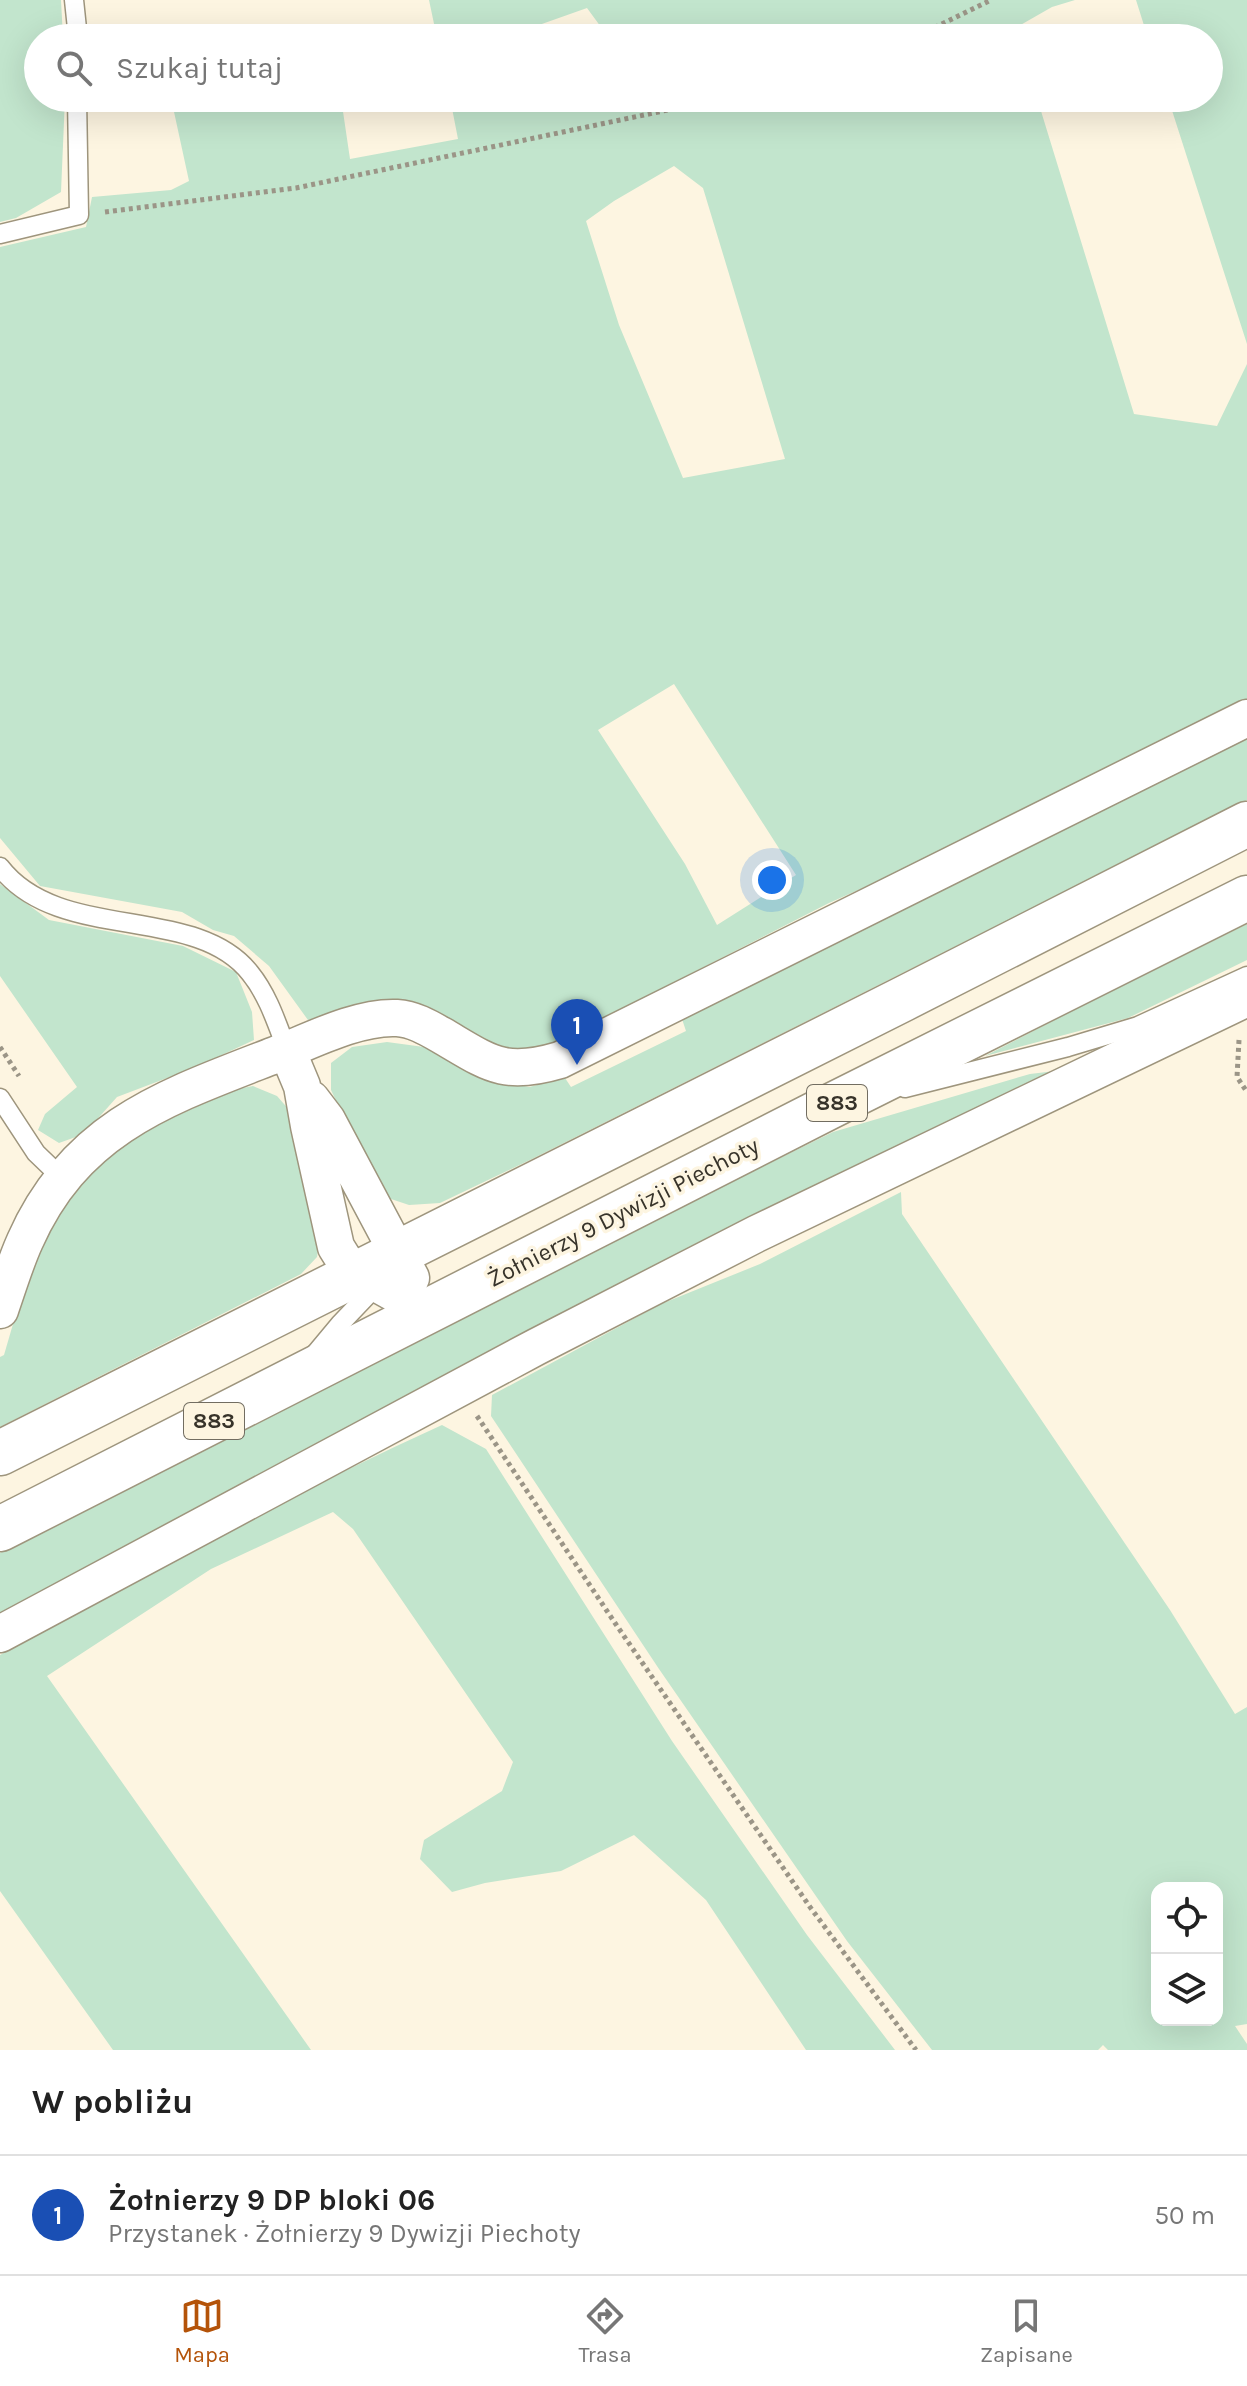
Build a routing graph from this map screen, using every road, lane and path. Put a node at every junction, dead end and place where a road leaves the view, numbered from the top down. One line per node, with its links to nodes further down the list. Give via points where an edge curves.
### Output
1 (74, 0): 3 (lane)
2 (991, 0): 4 (path)
3 (77, 24)
4 (942, 24)
5 (77, 112): 7 (lane)
6 (658, 112): 7 (path, via 296,188)
7 (79, 215): 8 (lane)
8 (0, 234)
9 (1247, 718): 15 (street, via 560,1060 510,1069 422,1024 396,1018 367,1022)
10 (1247, 824): 21 (highway, 883)
11 (0, 867): 15 (lane, via 20,887 57,906 198,937 227,950 264,992)
12 (1247, 898): 19 (highway, Żołnierzy 9 Dywizji Piechoty / 883)
13 (1247, 976): 19 (lane, via 1138,1026)
14 (1247, 998): 17 (path, via 1237,1077); 25 (street, via 756,1234)
15 (287, 1050): 16 (street); 20 (street, via 130,1119 104,1136)
16 (302, 1086): 21 (street, via 327,1120); 21 (street, via 336,1247 346,1263)
17 (1247, 1092)
18 (0, 1098): 20 (lane, via 36,1153)
19 (827, 1108): 23 (highway, Żołnierzy 9 Dywizji Piechoty / 883)
20 (63, 1179): 22 (street, via 25,1240)
21 (378, 1270): 23 (street); 24 (lane); 26 (highway, 883)
22 (0, 1310)
23 (428, 1312): 24 (highway, Żołnierzy 9 Dywizji Piechoty / 883)
24 (292, 1381): 27 (highway, Żołnierzy 9 Dywizji Piechoty / 883)
25 (458, 1389): 28 (street); 29 (path, via 810,1907)
26 (0, 1453)
27 (0, 1529)
28 (0, 1634)
29 (916, 2050)

